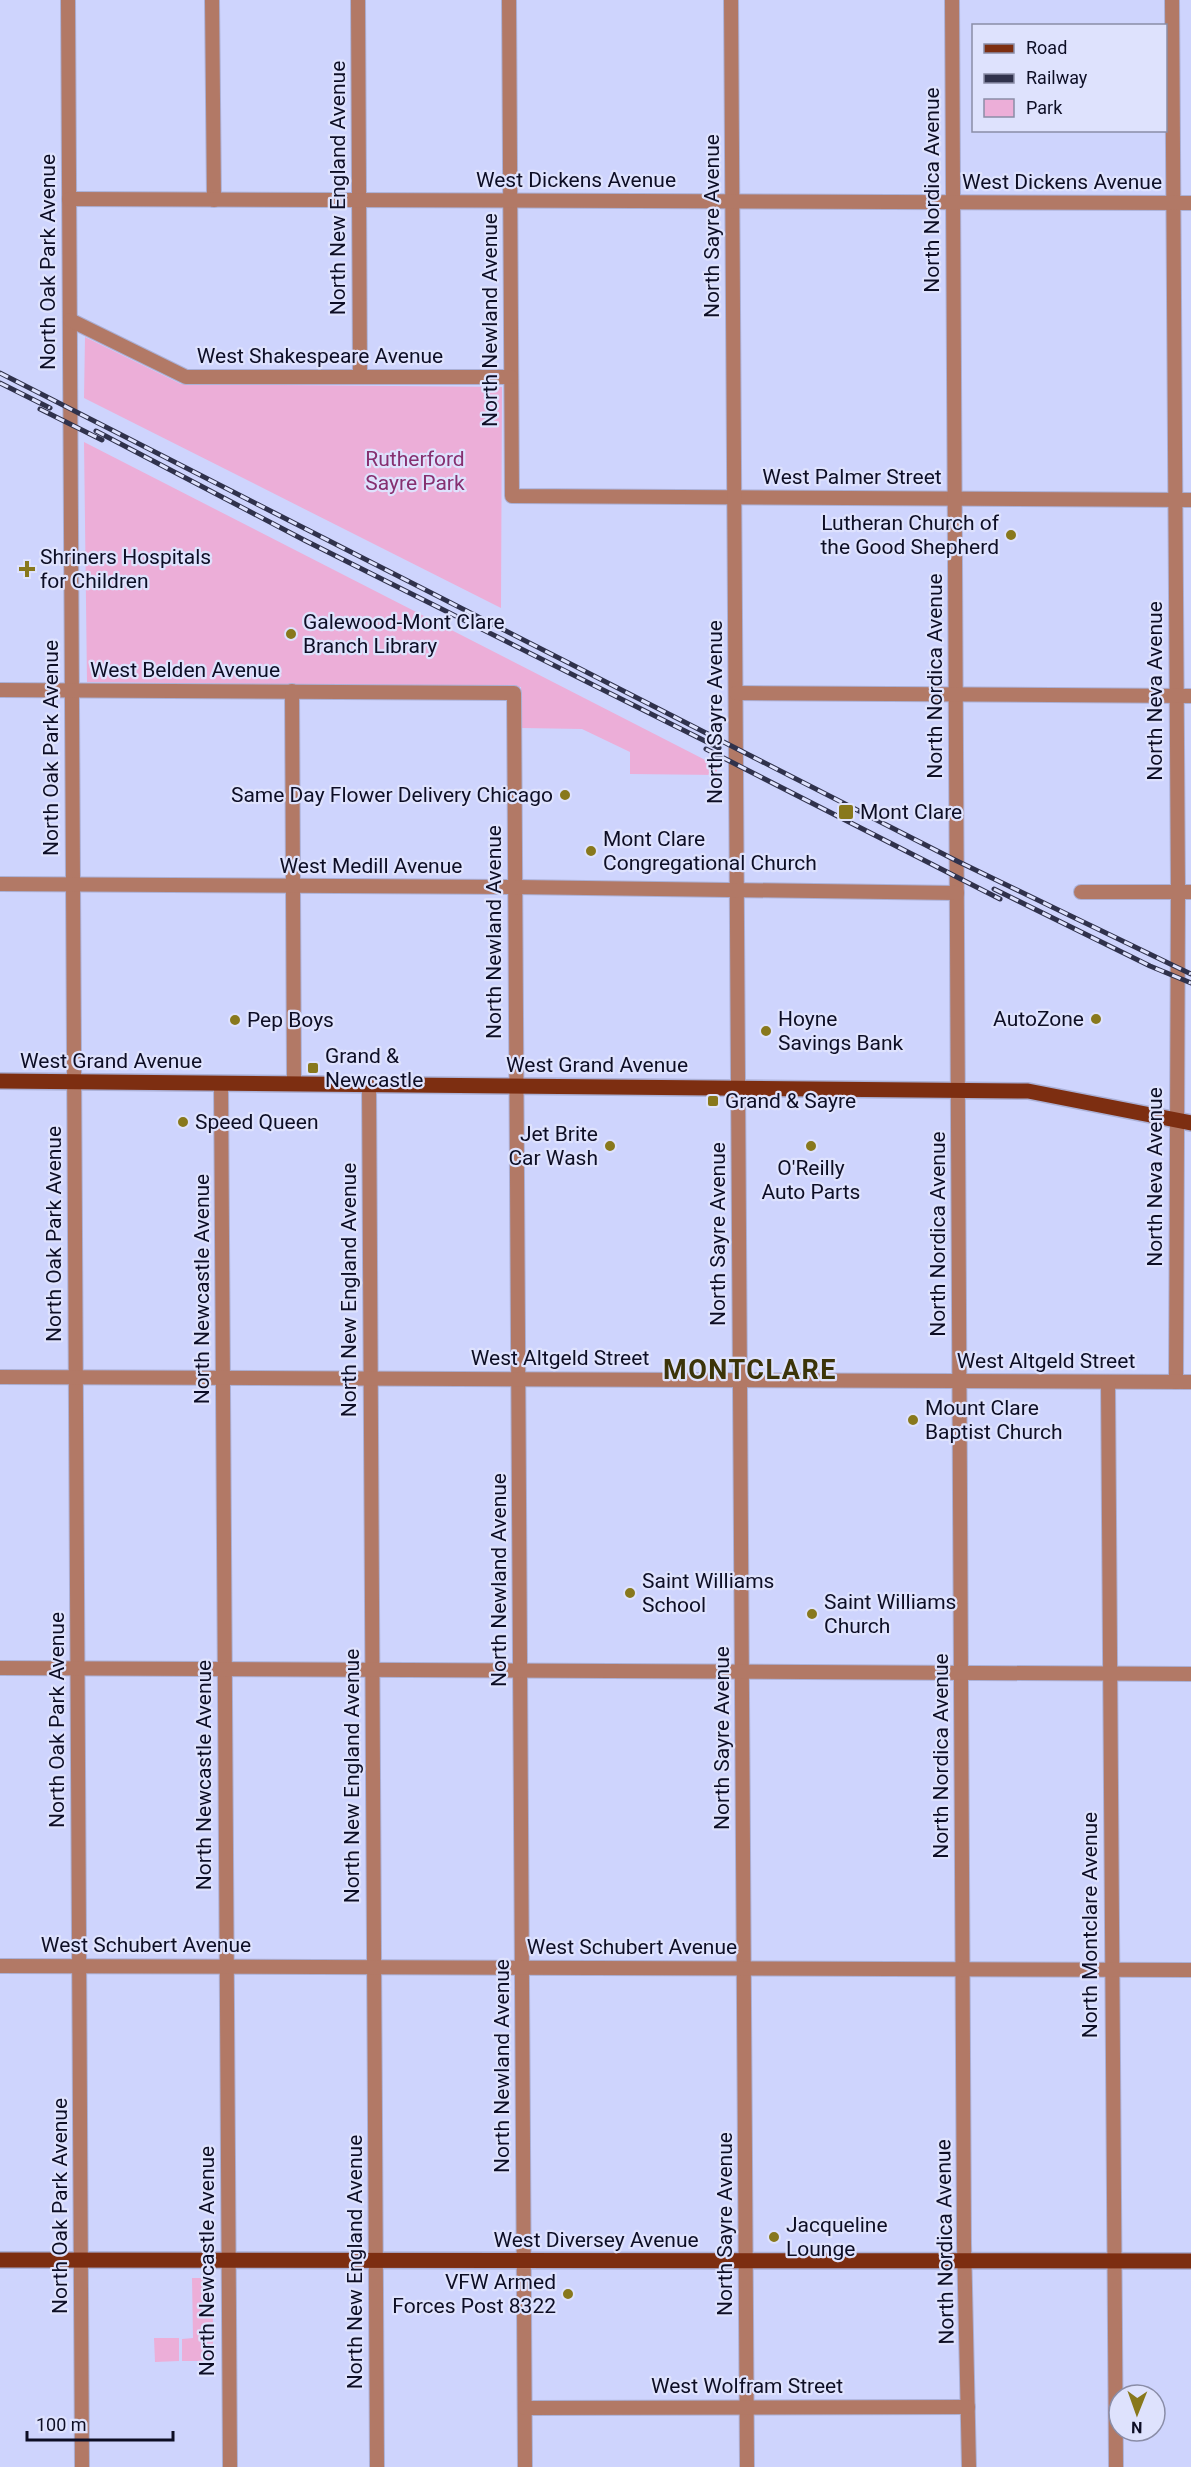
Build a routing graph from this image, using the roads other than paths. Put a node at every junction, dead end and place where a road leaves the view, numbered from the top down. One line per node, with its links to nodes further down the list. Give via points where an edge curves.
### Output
1 (68, 0): 8 (street, North Oak Park Avenue)
2 (212, 0): 9 (street)
3 (358, 0): 10 (street, North New England Avenue)
4 (509, 0): 11 (street, North Newland Avenue)
5 (731, 0): 12 (street, North Sayre Avenue)
6 (951, 0): 13 (street, North Nordica Avenue)
7 (1172, 0): 14 (street, North Neva Avenue)
8 (69, 200): 9 (street, West Dickens Avenue); 16 (street, North Oak Park Avenue)
9 (214, 200): 10 (street, West Dickens Avenue)
10 (359, 200): 11 (street, West Dickens Avenue); 17 (street, North New England Avenue)
11 (510, 200): 12 (street, West Dickens Avenue); 18 (street, North Newland Avenue)
12 (732, 201): 13 (street, West Dickens Avenue); 20 (street, North Sayre Avenue)
13 (953, 202): 14 (street, West Dickens Avenue); 21 (street, North Nordica Avenue)
14 (1173, 203): 15 (street, West Dickens Avenue); 22 (street, North Neva Avenue)
15 (1191, 203)
16 (70, 320): 17 (street, West Shakespeare Avenue, via 186,377); 25 (street, North Oak Park Avenue)
17 (360, 376): 18 (street, West Shakespeare Avenue)
18 (512, 377): 19 (street, North Newland Avenue)
19 (512, 496): 20 (street, West Palmer Street)
20 (734, 497): 21 (street, West Palmer Street); 28 (street, North Sayre Avenue)
21 (955, 498): 22 (street, West Palmer Street); 29 (street, North Nordica Avenue)
22 (1175, 500): 23 (street, West Palmer Street); 30 (street, North Neva Avenue)
23 (1191, 500)
24 (0, 690): 25 (street, West Belden Avenue)
25 (72, 690): 26 (street, West Belden Avenue); 33 (street, North Oak Park Avenue)
26 (292, 691): 27 (street, West Belden Avenue); 34 (street)
27 (514, 693): 35 (street, North Newland Avenue)
28 (736, 693): 29 (street); 36 (street, North Sayre Avenue)
29 (956, 694): 30 (street); 39 (street, North Nordica Avenue)
30 (1176, 696): 31 (street); 38 (street, North Neva Avenue)
31 (1191, 696)
32 (0, 884): 33 (street, West Medill Avenue)
33 (73, 884): 34 (street, West Medill Avenue); 41 (street, North Oak Park Avenue)
34 (293, 887): 35 (street, West Medill Avenue); 43 (street)
35 (515, 887): 36 (street, West Medill Avenue); 45 (street, North Newland Avenue)
36 (737, 890): 39 (street, West Medill Avenue); 46 (street, North Sayre Avenue)
37 (1081, 892): 38 (street)
38 (1184, 892): 48 (street, North Neva Avenue)
39 (957, 893): 47 (street, North Nordica Avenue)
40 (0, 1081): 41 (main road, West Grand Avenue)
41 (74, 1082): 42 (main road, West Grand Avenue); 50 (street, North Oak Park Avenue)
42 (221, 1083): 43 (main road, West Grand Avenue); 51 (street, North Newcastle Avenue)
43 (294, 1083): 44 (main road, West Grand Avenue)
44 (369, 1084): 45 (main road, West Grand Avenue); 52 (street, North New England Avenue)
45 (516, 1085): 46 (main road, West Grand Avenue); 53 (street, North Newland Avenue)
46 (738, 1087): 47 (main road, West Grand Avenue); 54 (street, North Sayre Avenue)
47 (958, 1089): 48 (main road, West Grand Avenue, via 1028,1091); 55 (street, North Nordica Avenue)
48 (1184, 1121): 57 (street, North Neva Avenue)
49 (0, 1377): 50 (street, West Altgeld Street)
50 (76, 1377): 51 (street, West Altgeld Street); 60 (street, North Oak Park Avenue)
51 (223, 1378): 52 (street, West Altgeld Street); 61 (street, North Newcastle Avenue)
52 (371, 1378): 53 (street, West Altgeld Street); 62 (street, North New England Avenue)
53 (518, 1379): 54 (street, West Altgeld Street); 63 (street, North Newland Avenue)
54 (740, 1380): 55 (street, West Altgeld Street); 64 (street, North Sayre Avenue)
55 (960, 1381): 56 (street, West Altgeld Street); 65 (street, North Nordica Avenue)
56 (1108, 1382): 57 (street, West Altgeld Street); 66 (street, North Montclare Avenue)
57 (1176, 1382): 58 (street, West Altgeld Street)
58 (1191, 1382)
59 (0, 1668): 60 (street)
60 (77, 1668): 61 (street); 69 (street, North Oak Park Avenue)
61 (225, 1669): 62 (street); 70 (street, North Newcastle Avenue)
62 (372, 1670): 63 (street); 71 (street, North New England Avenue)
63 (520, 1671): 64 (street); 72 (street, North Newland Avenue)
64 (742, 1672): 65 (street); 73 (street, North Sayre Avenue)
65 (961, 1673): 66 (street); 74 (street, North Nordica Avenue)
66 (1110, 1674): 67 (street); 75 (street, North Montclare Avenue)
67 (1191, 1674)
68 (0, 1966): 69 (street, West Schubert Avenue)
69 (79, 1966): 70 (street, West Schubert Avenue); 78 (street, North Oak Park Avenue)
70 (227, 1966): 71 (street, West Schubert Avenue); 79 (street, North Newcastle Avenue)
71 (374, 1967): 72 (street, West Schubert Avenue); 80 (street, North New England Avenue)
72 (522, 1968): 73 (street, West Schubert Avenue); 81 (street, North Newland Avenue)
73 (744, 1968): 74 (street, West Schubert Avenue); 82 (street, North Sayre Avenue)
74 (963, 1969): 75 (street, West Schubert Avenue); 83 (street, North Nordica Avenue)
75 (1111, 1969): 76 (street, West Schubert Avenue); 84 (street, North Montclare Avenue)
76 (1191, 1970)
77 (0, 2260): 78 (main road, West Diversey Avenue)
78 (81, 2260): 79 (main road, West Diversey Avenue); 89 (street, North Oak Park Avenue)
79 (228, 2260): 80 (main road, West Diversey Avenue); 90 (street, North Newcastle Avenue)
80 (376, 2261): 81 (main road, West Diversey Avenue); 91 (street, North New England Avenue)
81 (524, 2261): 82 (main road, West Diversey Avenue); 87 (street, North Newland Avenue)
82 (746, 2261): 83 (main road, West Diversey Avenue); 86 (street, North Sayre Avenue)
83 (966, 2261): 84 (main road, West Diversey Avenue); 88 (street, North Nordica Avenue)
84 (1114, 2261): 85 (main road, West Diversey Avenue); 95 (street, North Montclare Avenue)
85 (1191, 2261)
86 (747, 2407): 87 (street, West Wolfram Street); 88 (street, West Wolfram Street); 93 (street, North Sayre Avenue)
87 (525, 2408): 92 (street, North Newland Avenue)
88 (968, 2408): 94 (street, North Nordica Avenue)
89 (82, 2467)
90 (230, 2467)
91 (377, 2467)
92 (525, 2467)
93 (747, 2467)
94 (969, 2467)
95 (1116, 2467)

